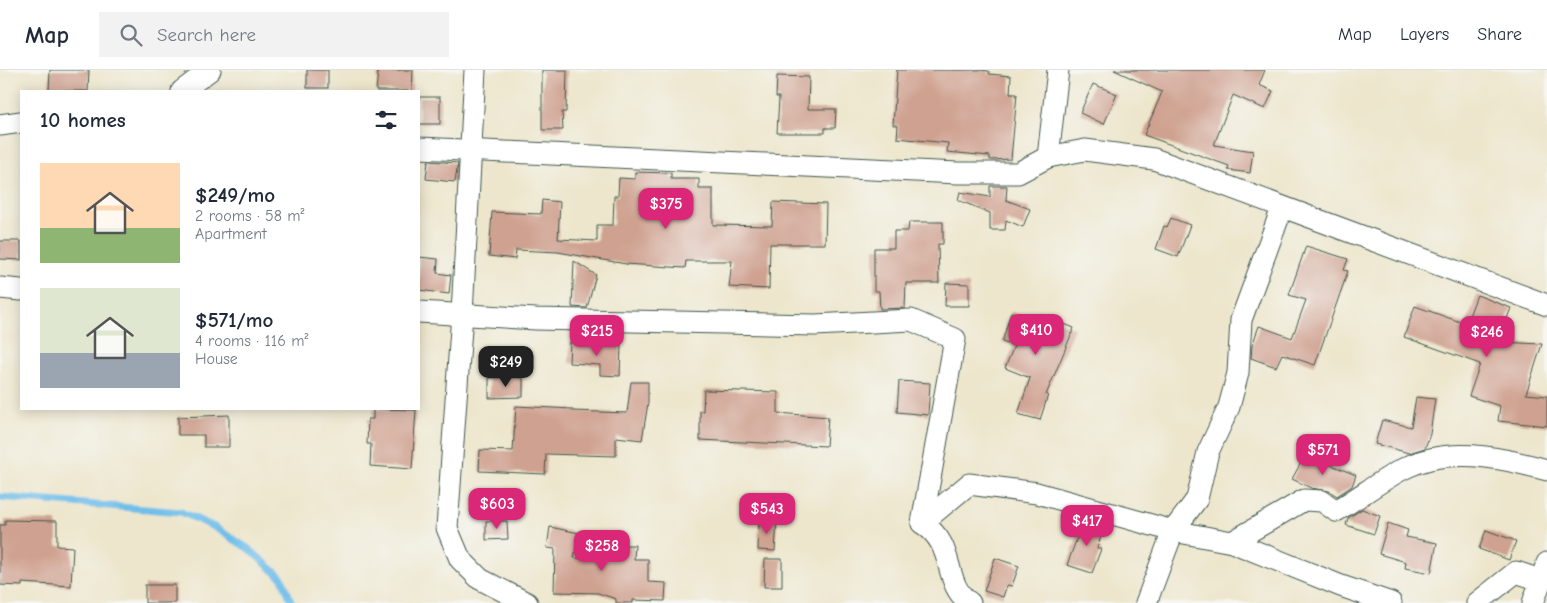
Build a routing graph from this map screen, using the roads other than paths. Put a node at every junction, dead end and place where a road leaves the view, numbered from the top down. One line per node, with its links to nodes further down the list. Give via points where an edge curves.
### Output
1 (210, 70): 4 (street)
2 (475, 70): 8 (street)
3 (1058, 70): 9 (street)
4 (183, 90)
5 (20, 122): 6 (street)
6 (0, 125)
7 (420, 148): 8 (street)
8 (471, 150): 9 (street, via 958,173 1018,173); 15 (street)
9 (1048, 157): 10 (street, via 1085,150 1154,159)
10 (1282, 208): 13 (street); 18 (street, via 1241,320 1238,373 1229,407 1208,452 1196,499)
11 (0, 288): 12 (street)
12 (20, 290)
13 (1547, 305)
14 (420, 312): 15 (street)
15 (462, 314): 17 (street, via 536,319 815,325 911,320 955,339); 21 (street, via 447,528 460,559 480,578)
16 (1547, 470): 19 (street, via 1504,458 1436,456 1402,469 1336,511 1322,501 1304,500)
17 (922, 523): 18 (street, via 968,484 1037,493); 22 (street, via 935,531 945,547 954,584 960,596)
18 (1174, 532): 19 (street); 23 (street)
19 (1232, 542): 24 (street)
20 (1544, 571): 25 (street, via 1516,572); 26 (street)
21 (527, 603)
22 (970, 603)
23 (1146, 603)
24 (1391, 603)
25 (1477, 603)
26 (1533, 603)

